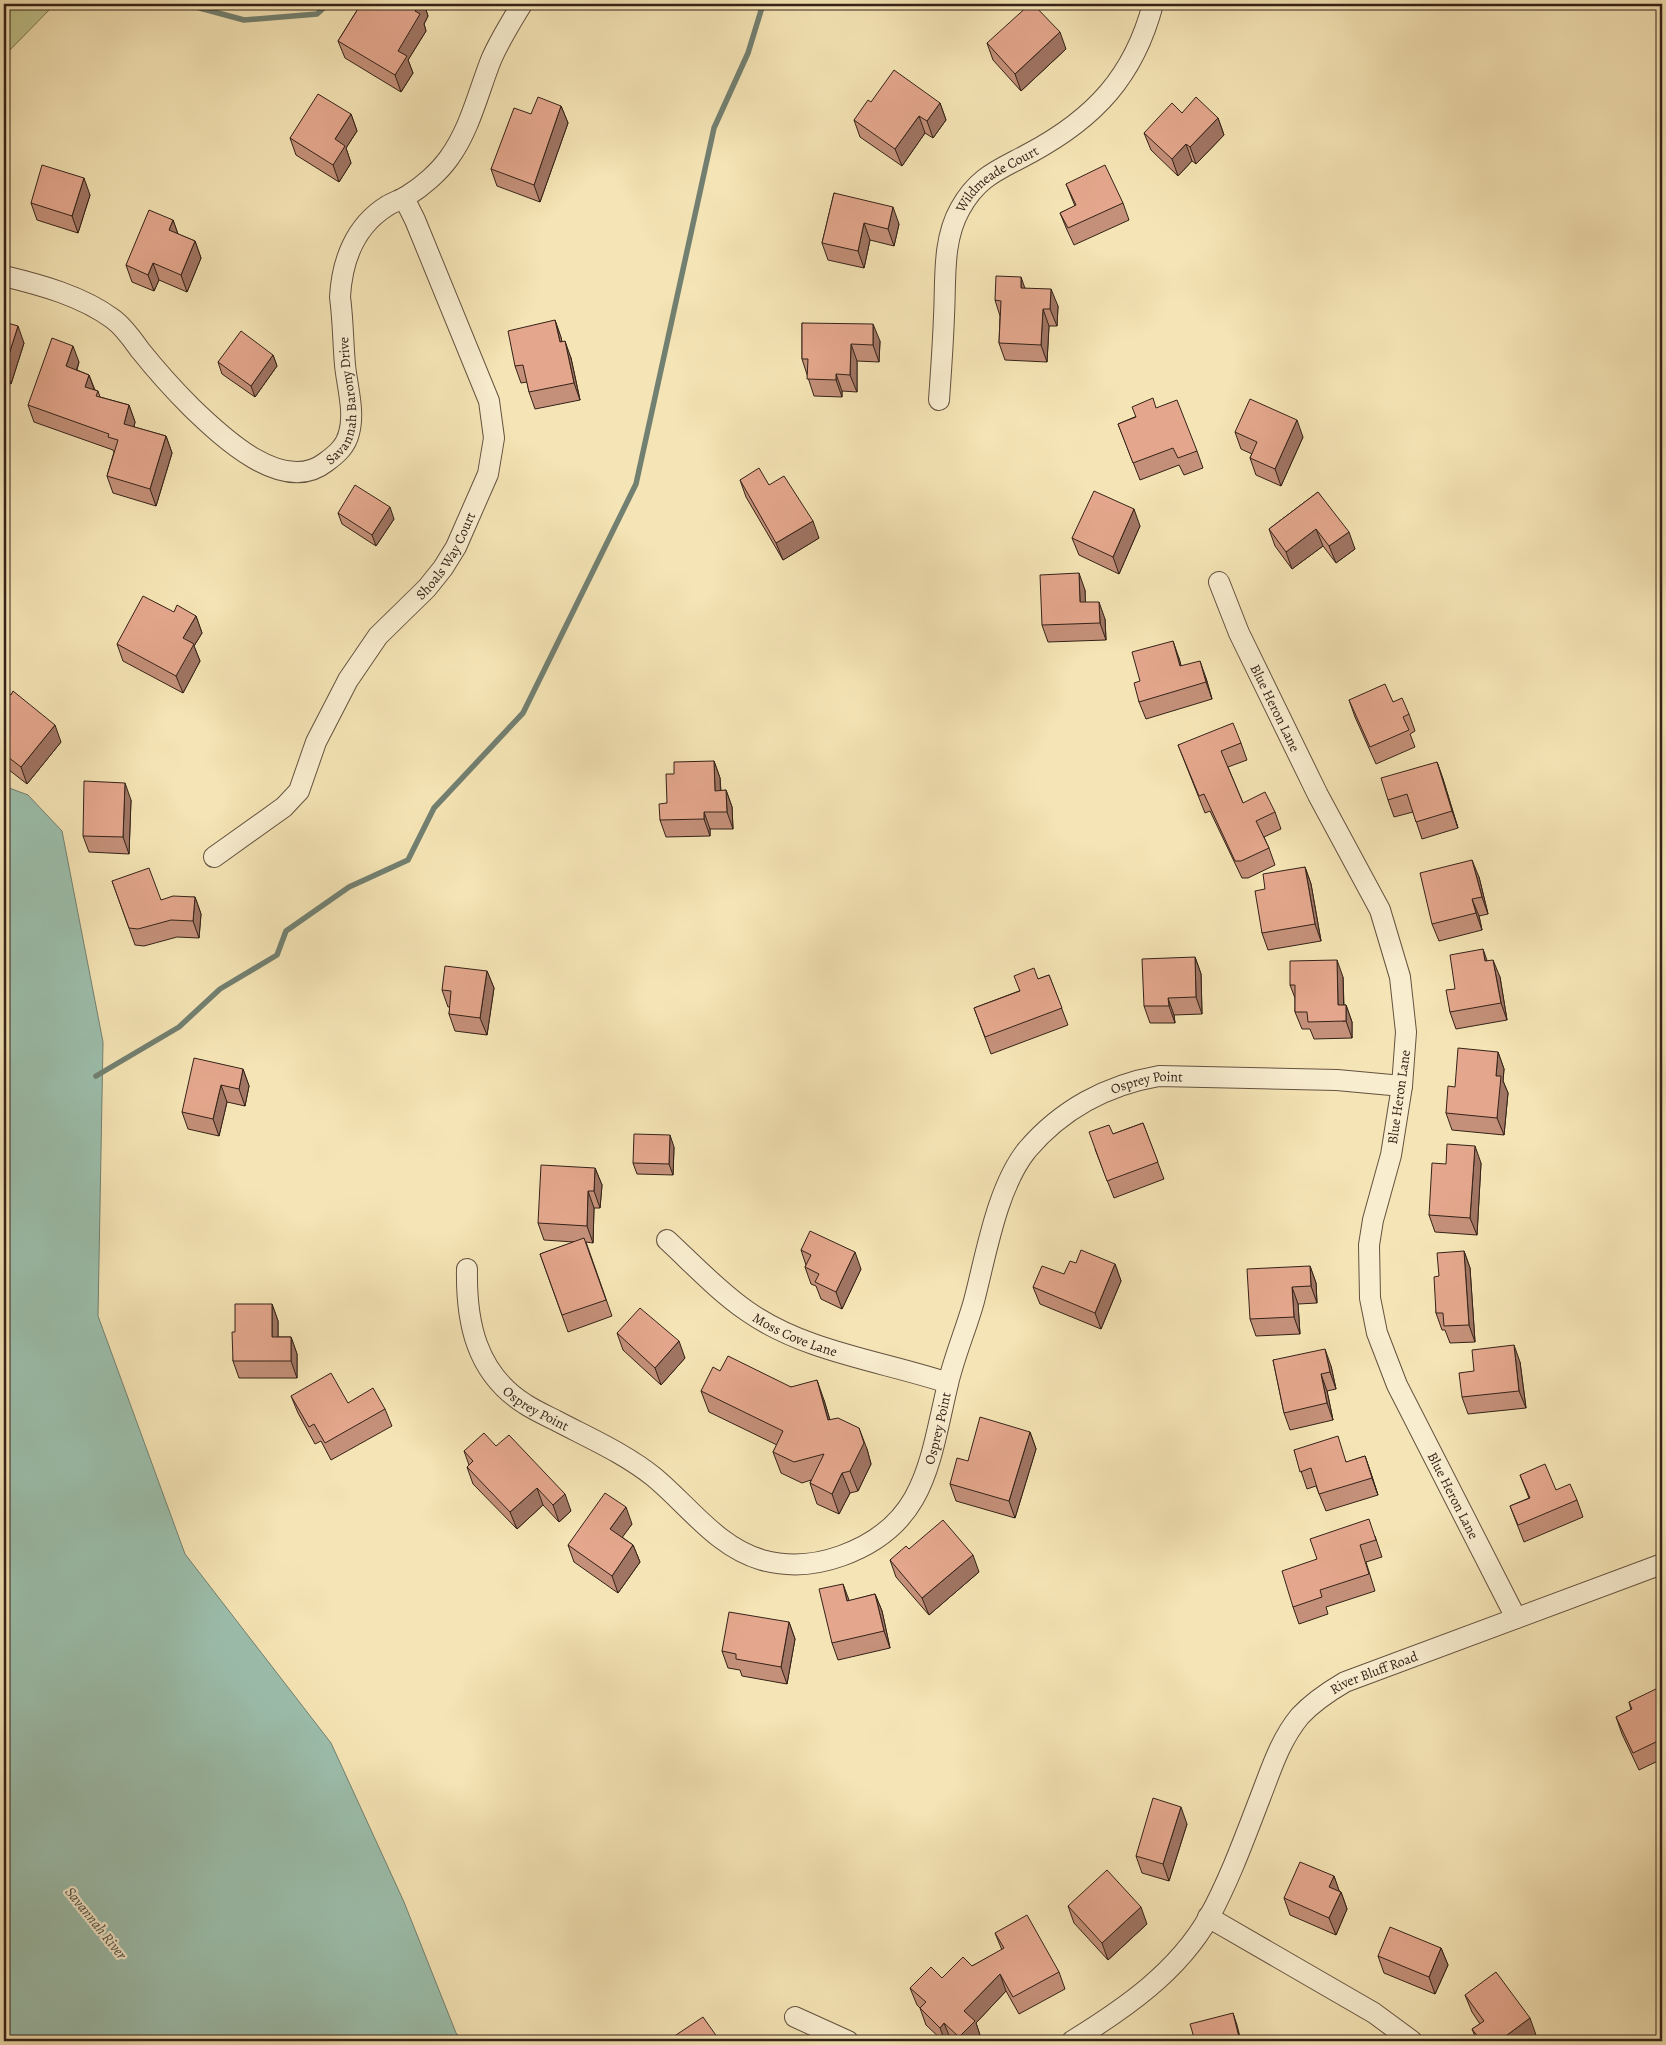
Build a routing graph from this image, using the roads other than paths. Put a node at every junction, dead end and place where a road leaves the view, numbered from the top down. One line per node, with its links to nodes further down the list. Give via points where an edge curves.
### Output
1 (522, 4): 3 (street, Savannah Barony Drive, via 492,58 457,146 436,173)
2 (1153, 4): 5 (street, Wildmeade Court, via 1147,28 1126,71 1096,107 1058,137 998,168 982,180 960,209 947,242)
3 (404, 198): 4 (street, Savannah Barony Drive, via 386,206 373,217 350,247 344,263 340,296 351,422 345,444 338,453 322,466 310,470 285,472 273,469 219,432 165,380 128,334 101,310 85,301); 7 (street, Shoals Way Court, via 416,220 489,401 494,438 488,474 456,547 442,568 427,588 378,636 348,680 316,742 299,791 284,807)
4 (4, 276)
5 (939, 400)
6 (1218, 582): 8 (street, Blue Heron Lane, via 1239,633 1314,786 1380,910 1400,977 1404,1004 1406,1032)
7 (214, 857)
8 (1402, 1086): 11 (street, Osprey Point, via 1337,1080 1158,1076 1116,1086 1082,1103 1027,1151 1010,1180 991,1232); 13 (street, Blue Heron Lane, via 1391,1156 1369,1246 1370,1298 1377,1333 1397,1385)
9 (667, 1240): 11 (street, Moss Cove Lane, via 721,1290 766,1322 832,1350)
10 (468, 1269): 11 (street, Osprey Point, via 466,1302 470,1326 484,1360 509,1391 524,1404 629,1459 653,1476 695,1517 730,1545 762,1560 797,1564 835,1558 860,1548 902,1517 923,1484 930,1466)
11 (948, 1383)
12 (1662, 1564): 13 (street, River Bluff Road)
13 (1516, 1618): 14 (street, River Bluff Road, via 1345,1682 1313,1703 1299,1717 1278,1750 1249,1826)
14 (1208, 1917): 17 (street, River Bluff Road, via 1191,1942 1149,1988 1126,2007); 18 (street, via 1322,1981)
15 (794, 2017): 16 (street)
16 (848, 2041)
17 (1072, 2041)
18 (1412, 2041)

